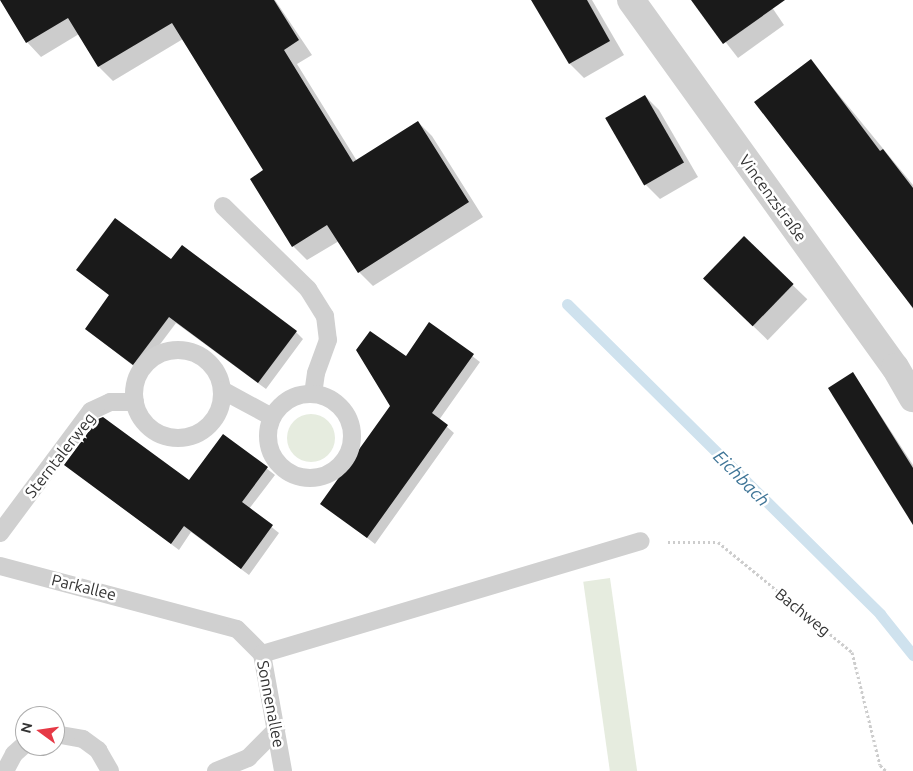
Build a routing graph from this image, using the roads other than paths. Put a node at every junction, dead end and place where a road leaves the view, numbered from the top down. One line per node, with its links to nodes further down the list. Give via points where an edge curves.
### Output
1 (631, 0): 5 (street, Vincenzstraße, via 895,367)
2 (223, 206): 4 (lane, via 308,289 325,316 328,340 316,373)
3 (222, 390): 6 (lane, via 214,418 191,436 162,435 149,427); 6 (lane, via 211,365 196,354 178,350 153,357 144,366 138,377); 7 (lane)
4 (313, 394): 7 (lane, via 290,400); 7 (lane, via 338,404 351,427 349,453 331,473 305,478 281,467 269,443)
5 (913, 398)
6 (135, 402): 8 (lane, Sterntalerweg, via 110,402 91,411)
7 (272, 417)
8 (0, 532)
9 (640, 541): 12 (lane)
10 (0, 566): 11 (lane, Parkallee)
11 (168, 608): 12 (lane, Sonnenallee, via 238,629)
12 (262, 654): 13 (lane, Sonnenallee)
13 (276, 730): 18 (lane, via 248,758); 19 (lane, Sonnenallee)
14 (65, 736): 17 (lane, via 82,739 98,750)
15 (15, 753): 16 (lane)
16 (5, 771)
17 (110, 771)
18 (216, 771)
19 (283, 771)

